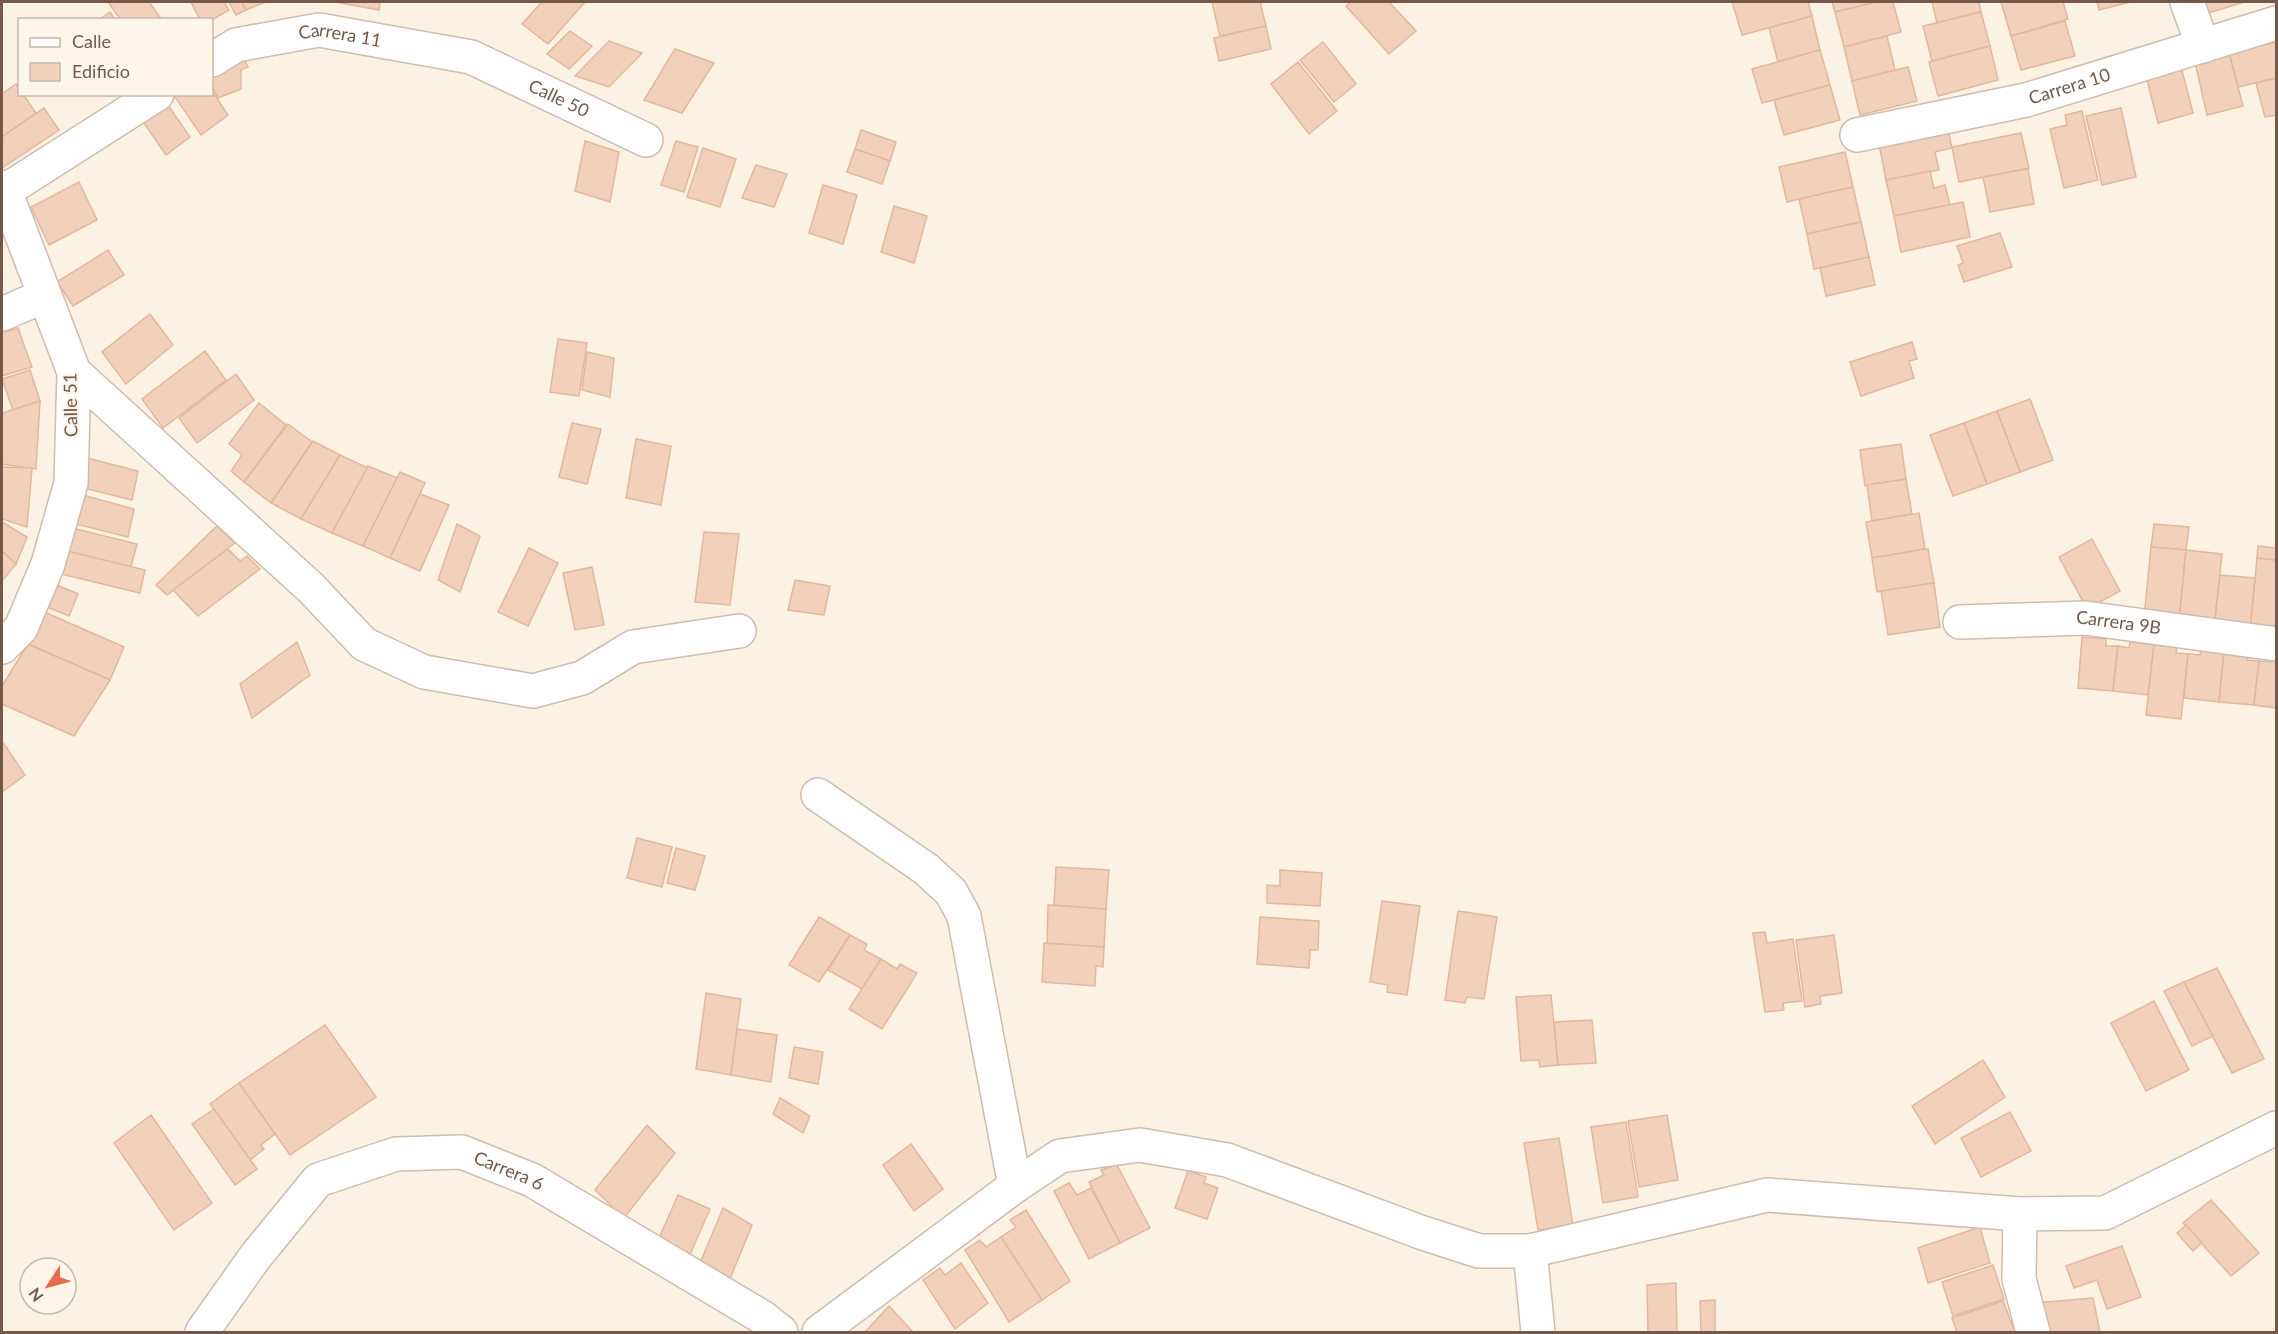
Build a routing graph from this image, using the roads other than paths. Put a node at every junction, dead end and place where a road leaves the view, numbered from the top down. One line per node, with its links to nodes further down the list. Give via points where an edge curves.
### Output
1 (2187, 2): 3 (street)
2 (2277, 23): 3 (street, Carrera 10)
3 (2203, 46): 7 (street, Carrera 10, via 2026,100)
4 (471, 57): 5 (street, Carrera 11, via 319,30 236,45); 8 (street, Calle 50)
5 (213, 59)
6 (154, 96): 9 (street)
7 (1857, 135)
8 (646, 140)
9 (3, 189): 10 (street, Calle 51)
10 (44, 296): 11 (street); 12 (street, Calle 51)
11 (2, 314)
12 (74, 372): 14 (street, via 311,588 364,644 424,672 532,691 582,678 633,647); 15 (street, Calle 51, via 71,483 48,564)
13 (1960, 622): 16 (street, Carrera 9B, via 2085,618)
14 (739, 631)
15 (11, 638)
16 (2277, 644)
17 (818, 795): 19 (street, via 926,870 951,892 964,916)
18 (2277, 1128): 20 (street, via 2105,1213)
19 (1015, 1185): 21 (street, via 1060,1156 1140,1145 1227,1160 1479,1251); 24 (street)
20 (2020, 1214): 21 (street, via 1767,1196); 26 (street, via 2019,1279)
21 (1530, 1251): 25 (street)
22 (202, 1332): 23 (street, Carrera 6, via 255,1257 318,1180 396,1154 462,1152 532,1180)
23 (781, 1332)
24 (819, 1332)
25 (1538, 1332)
26 (2032, 1332)

